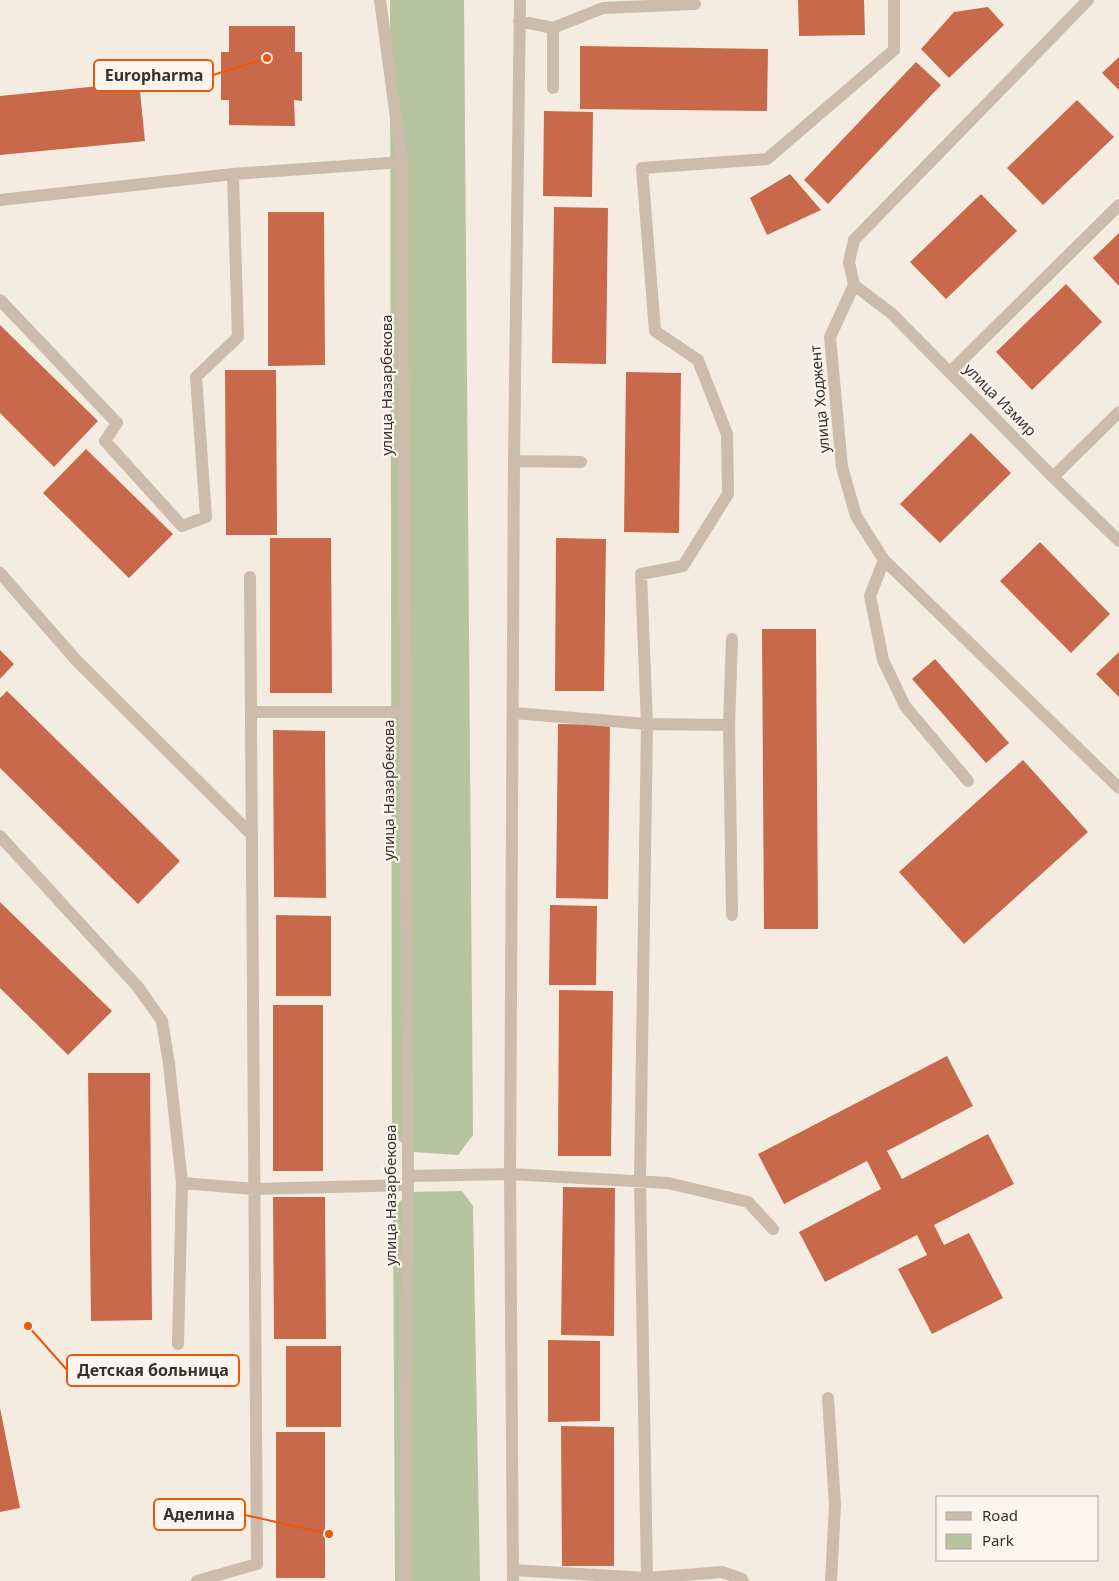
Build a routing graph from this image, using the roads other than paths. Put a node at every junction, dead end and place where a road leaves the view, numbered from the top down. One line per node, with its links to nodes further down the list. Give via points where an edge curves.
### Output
1 (380, 0): 9 (street, улица Назарбекова)
2 (520, 0): 6 (street)
3 (894, 0): 28 (street, via 894,50 767,159 642,168 655,331 698,360 727,434 728,494 684,566 641,574)
4 (1088, 0): 13 (street, via 854,240 849,262)
5 (696, 4): 7 (street, via 603,8)
6 (519, 20): 7 (street); 17 (street)
7 (553, 28): 8 (street)
8 (554, 88)
9 (402, 162): 10 (street); 26 (street, улица Назарбекова)
10 (233, 174): 11 (street); 14 (street, via 238,337 196,377 206,517 182,526 106,441 117,423)
11 (0, 200)
12 (1119, 205): 15 (street)
13 (854, 285): 15 (street, улица Измир, via 891,312); 21 (street, улица Ходжент, via 830,337 842,467 856,516)
14 (0, 300)
15 (950, 372): 19 (street, улица Измир)
16 (1119, 412): 19 (street)
17 (514, 461): 18 (street); 27 (street)
18 (581, 462)
19 (1053, 477): 20 (street, улица Измир)
20 (1119, 541)
21 (884, 560): 30 (street, via 870,596 883,660 905,706); 31 (street, улица Ходжент)
22 (0, 573): 32 (street, via 76,660)
23 (250, 577): 25 (street)
24 (732, 639): 29 (street)
25 (251, 712): 26 (street); 32 (street)
26 (405, 712): 36 (street, улица Назарбекова)
27 (514, 713): 28 (street); 35 (street)
28 (646, 724): 29 (street); 37 (street)
29 (729, 725): 34 (street)
30 (968, 781)
31 (1119, 788)
32 (252, 835): 39 (street)
33 (0, 836): 38 (street, via 138,987 162,1021)
34 (732, 915)
35 (510, 1174): 36 (street); 37 (street); 43 (street)
36 (408, 1180): 39 (street); 46 (street, улица Назарбекова)
37 (640, 1180): 40 (street, via 668,1183 748,1202); 44 (street)
38 (182, 1183): 39 (street); 41 (street)
39 (254, 1189): 45 (street, via 257,1564)
40 (774, 1229)
41 (178, 1344)
42 (828, 1398): 48 (street, via 835,1505)
43 (513, 1575): 44 (street)
44 (647, 1578): 47 (street, via 722,1572)
45 (197, 1581)
46 (405, 1581)
47 (743, 1581)
48 (831, 1581)

